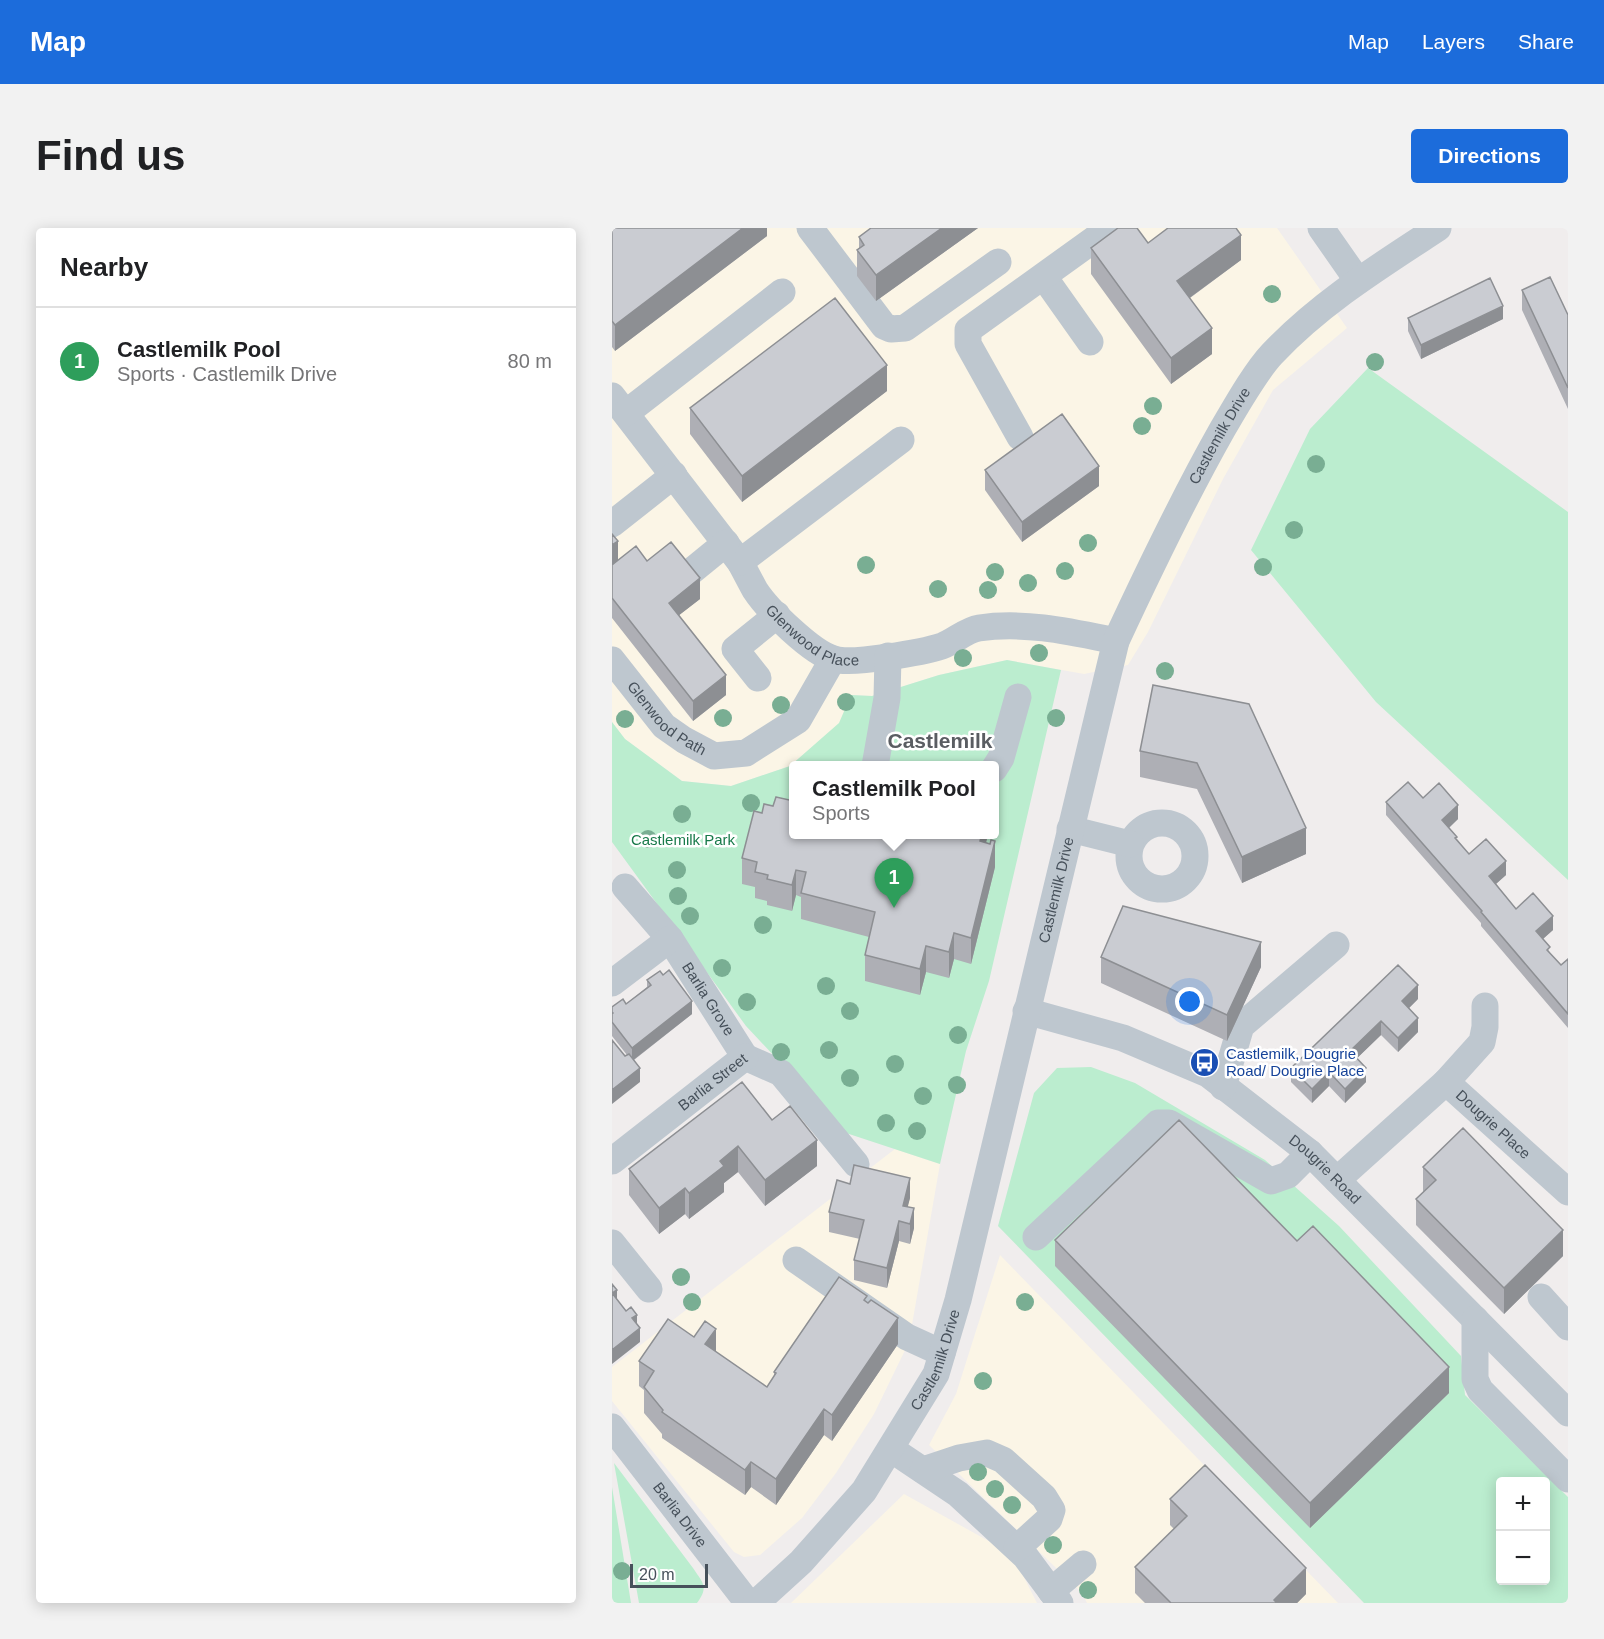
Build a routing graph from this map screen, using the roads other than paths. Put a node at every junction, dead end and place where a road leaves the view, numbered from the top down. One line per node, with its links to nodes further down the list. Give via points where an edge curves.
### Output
1 (810, 228): 5 (street, via 891,329 905,328)
2 (1110, 228): 6 (street)
3 (1321, 228): 7 (street)
4 (1438, 228): 7 (street, Castlemilk Drive)
5 (998, 262)
6 (1044, 277): 9 (street); 11 (street, via 968,330 968,344)
7 (1358, 281): 18 (street, Castlemilk Drive, via 1304,323 1270,356 1233,411 1196,475)
8 (782, 292): 10 (street)
9 (1090, 342)
10 (616, 403): 13 (street, Glenwood Place)
11 (1020, 437)
12 (901, 440): 15 (street)
13 (674, 475): 14 (street); 15 (street, Glenwood Place)
14 (612, 524)
15 (733, 553): 16 (street); 17 (street, Glenwood Place, via 756,591)
16 (688, 574)
17 (777, 615): 20 (street, Glenwood Place, via 804,642); 22 (street, via 735,649)
18 (1116, 641): 19 (street, Glenwood Place, via 1025,626 978,628 942,646); 26 (street, Castlemilk Drive)
19 (888, 656): 20 (street, Glenwood Place, via 855,661); 24 (street, via 887,698)
20 (833, 659): 21 (street, Glenwood Path, via 798,720 746,753 714,756 664,726)
21 (612, 660)
22 (758, 678)
23 (1018, 697): 25 (street)
24 (876, 761)
25 (999, 761)
26 (1070, 829): 27 (street); 33 (street, Castlemilk Drive)
27 (1130, 844)
28 (625, 887): 29 (street, Barlia Grove)
29 (670, 939): 31 (street); 34 (street, Barlia Grove)
30 (1336, 945): 36 (street, via 1241,1026)
31 (612, 983)
32 (1485, 1006): 35 (street, via 1482,1042)
33 (1026, 1011): 36 (street, Dougrie Road, via 1124,1038 1209,1074); 49 (street, Castlemilk Drive)
34 (745, 1057): 38 (street, Barlia Street); 39 (street, Barlia Street, via 781,1073)
35 (1446, 1082): 40 (street, Dougrie Place); 41 (street, Dougrie Place)
36 (1223, 1087): 37 (street, Dougrie Road)
37 (1310, 1154): 40 (street, Dougrie Road); 42 (street, via 1288,1175 1270,1181 1175,1126 1158,1123)
38 (612, 1161)
39 (856, 1164)
40 (1337, 1180): 47 (street, Dougrie Road)
41 (1568, 1192)
42 (1036, 1237)
43 (612, 1243): 45 (street)
44 (796, 1260): 49 (street, via 907,1337)
45 (649, 1289)
46 (1541, 1297): 48 (street)
47 (1475, 1319): 50 (street, Dougrie Road); 54 (street, via 1474,1378 1480,1390)
48 (1568, 1327)
49 (942, 1353): 52 (street, Castlemilk Drive, via 936,1374)
50 (1568, 1413)
51 (612, 1427): 58 (street, Barlia Drive)
52 (891, 1449): 53 (street); 59 (street, Castlemilk Drive, via 864,1491 801,1562)
53 (923, 1470): 55 (street, via 958,1494); 55 (street, via 987,1453 1003,1460 1044,1497 1052,1510 1049,1519)
54 (1568, 1479)
55 (1017, 1548): 57 (street)
56 (1083, 1564): 57 (street)
57 (1055, 1597)
58 (748, 1603)
59 (756, 1603)

